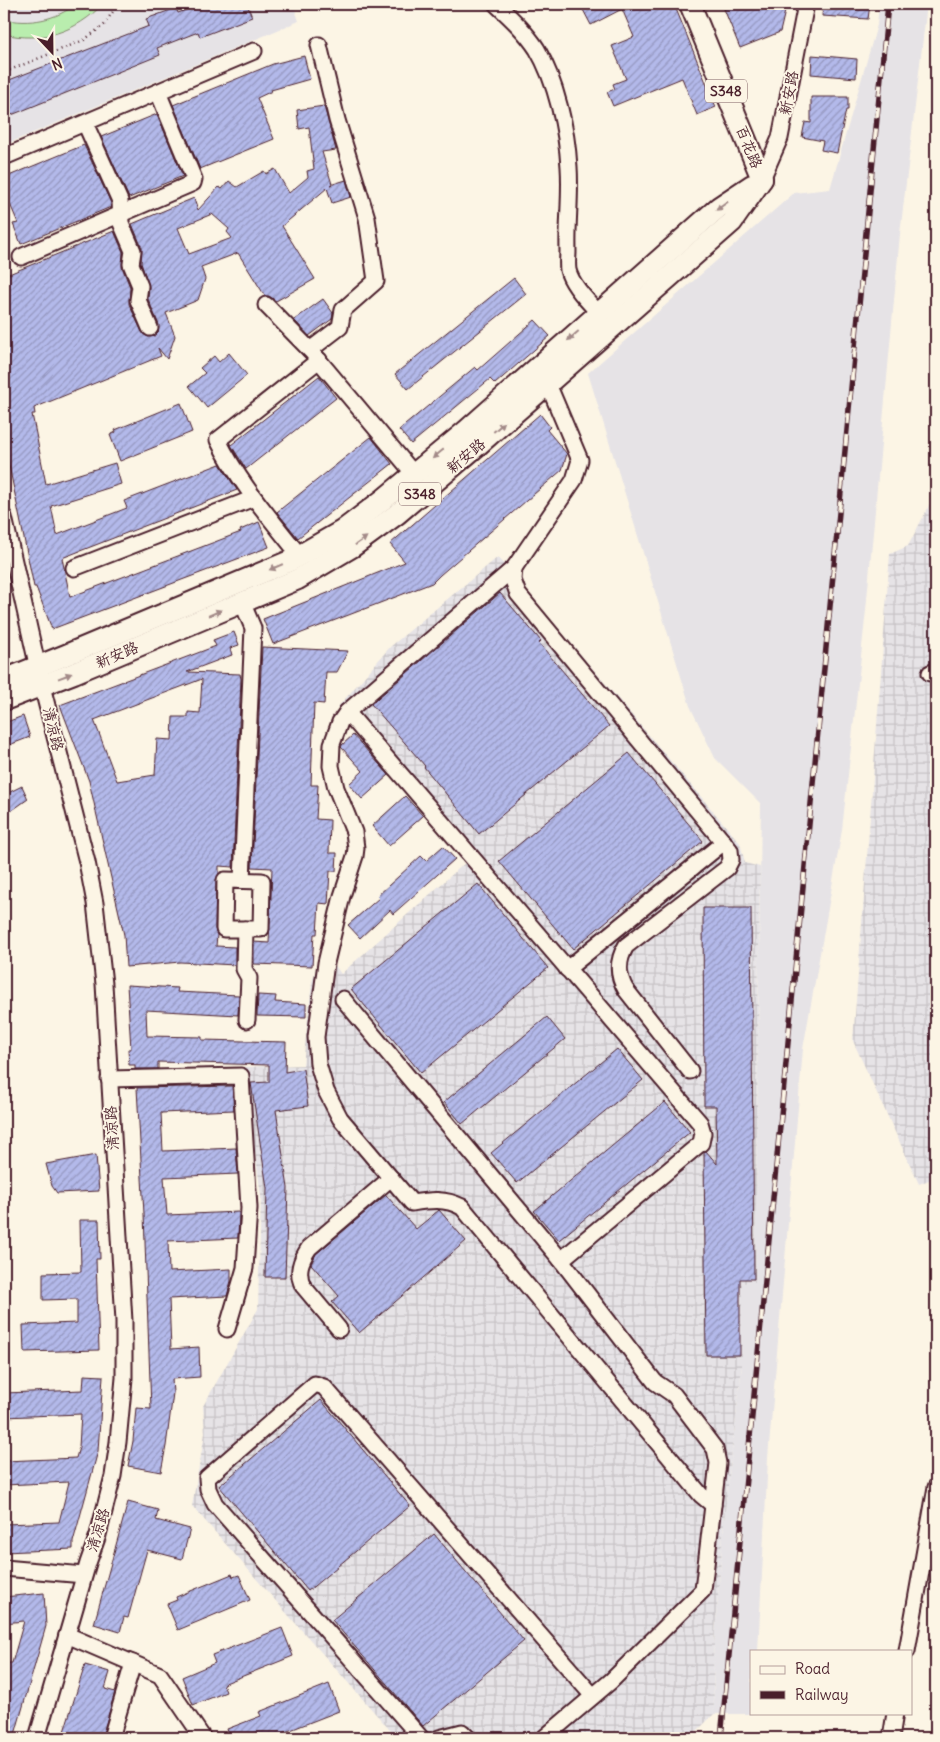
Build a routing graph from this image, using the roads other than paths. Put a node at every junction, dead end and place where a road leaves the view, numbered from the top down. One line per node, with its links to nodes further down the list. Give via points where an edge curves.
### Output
1 (496, 4): 13 (street, via 536,48 554,91 564,127 569,165 568,272)
2 (690, 4): 9 (main road, 百花路 / S348)
3 (806, 4): 9 (street, 新安路, via 780,138)
4 (319, 45): 15 (street, via 337,120 367,218 376,280 343,310 340,327)
5 (254, 51): 6 (street)
6 (158, 92): 7 (street); 10 (street, via 194,178 192,183)
7 (85, 122): 8 (street); 10 (street, via 120,201)
8 (4, 157)
9 (762, 179): 13 (main road, 新安路 / S348, one-way to 13, via 719,207); 16 (main road, 新安路 / S348, via 732,222)
10 (120, 214): 11 (street); 14 (street, via 133,251 130,264 140,286 138,300)
11 (21, 257)
12 (266, 305): 15 (street)
13 (599, 313): 17 (main road, 新安路 / S348, one-way to 17)
14 (150, 328)
15 (314, 355): 17 (street); 18 (street, via 218,440)
16 (548, 384): 22 (street, via 580,460 579,467 574,480); 23 (main road, 新安路 / S348, one-way to 16, via 298,579 375,531)
17 (414, 474): 20 (main road, 新安路 / S348, via 363,516)
18 (254, 498): 20 (street); 21 (street)
19 (4, 517): 24 (street, 清凉路)
20 (300, 556): 24 (main road, 新安路 / S348, one-way to 24)
21 (74, 568)
22 (514, 568): 27 (street); 28 (street, via 513,580 518,594)
23 (242, 602): 24 (main road, 新安路 / S348, one-way to 23); 29 (street, via 253,628)
24 (39, 676): 25 (main road, 新安路 / S348); 26 (main road, 新安路 / S348); 35 (street, 清凉路, via 77,818 95,903 104,984)
25 (4, 680)
26 (4, 700)
27 (346, 712): 31 (street); 36 (street, via 335,733 331,766 336,788 354,832 356,848 326,963 317,1050 322,1077 340,1118)
28 (724, 842): 31 (street); 34 (street, via 731,855 727,868 626,946 620,959 619,975 626,990)
29 (242, 880): 30 (street, via 262,880 261,929); 30 (street, via 225,880 224,929)
30 (245, 929): 33 (street, via 244,969 249,978)
31 (567, 969): 37 (street, via 700,1123 703,1134 701,1143)
32 (343, 999): 37 (street)
33 (247, 1020)
34 (690, 1071)
35 (109, 1079): 38 (street, via 241,1076 248,1208 245,1268); 43 (street, 清凉路, via 124,1321 124,1378 113,1476)
36 (391, 1178): 39 (street, via 309,1248 299,1268 303,1286); 41 (street, via 412,1203 441,1200 462,1207 701,1495)
37 (561, 1260): 41 (street, via 655,1382 674,1395 715,1449 718,1463)
38 (227, 1329)
39 (339, 1329)
40 (936, 1487): 45 (street)
41 (713, 1505): 47 (street, via 704,1590)
42 (4, 1568): 43 (street)
43 (84, 1575): 44 (street, 清凉路)
44 (67, 1635): 46 (street); 49 (street, 清凉路)
45 (906, 1650)
46 (133, 1664): 50 (street); 51 (street, via 160,1675)
47 (593, 1696): 52 (street, via 324,1387 315,1384 207,1478 208,1489 216,1504); 55 (street)
48 (895, 1714): 56 (street)
49 (36, 1738)
50 (111, 1738)
51 (203, 1738)
52 (421, 1738)
53 (440, 1738): 54 (street, via 462,1732)
54 (468, 1738)
55 (544, 1738)
56 (891, 1738)

